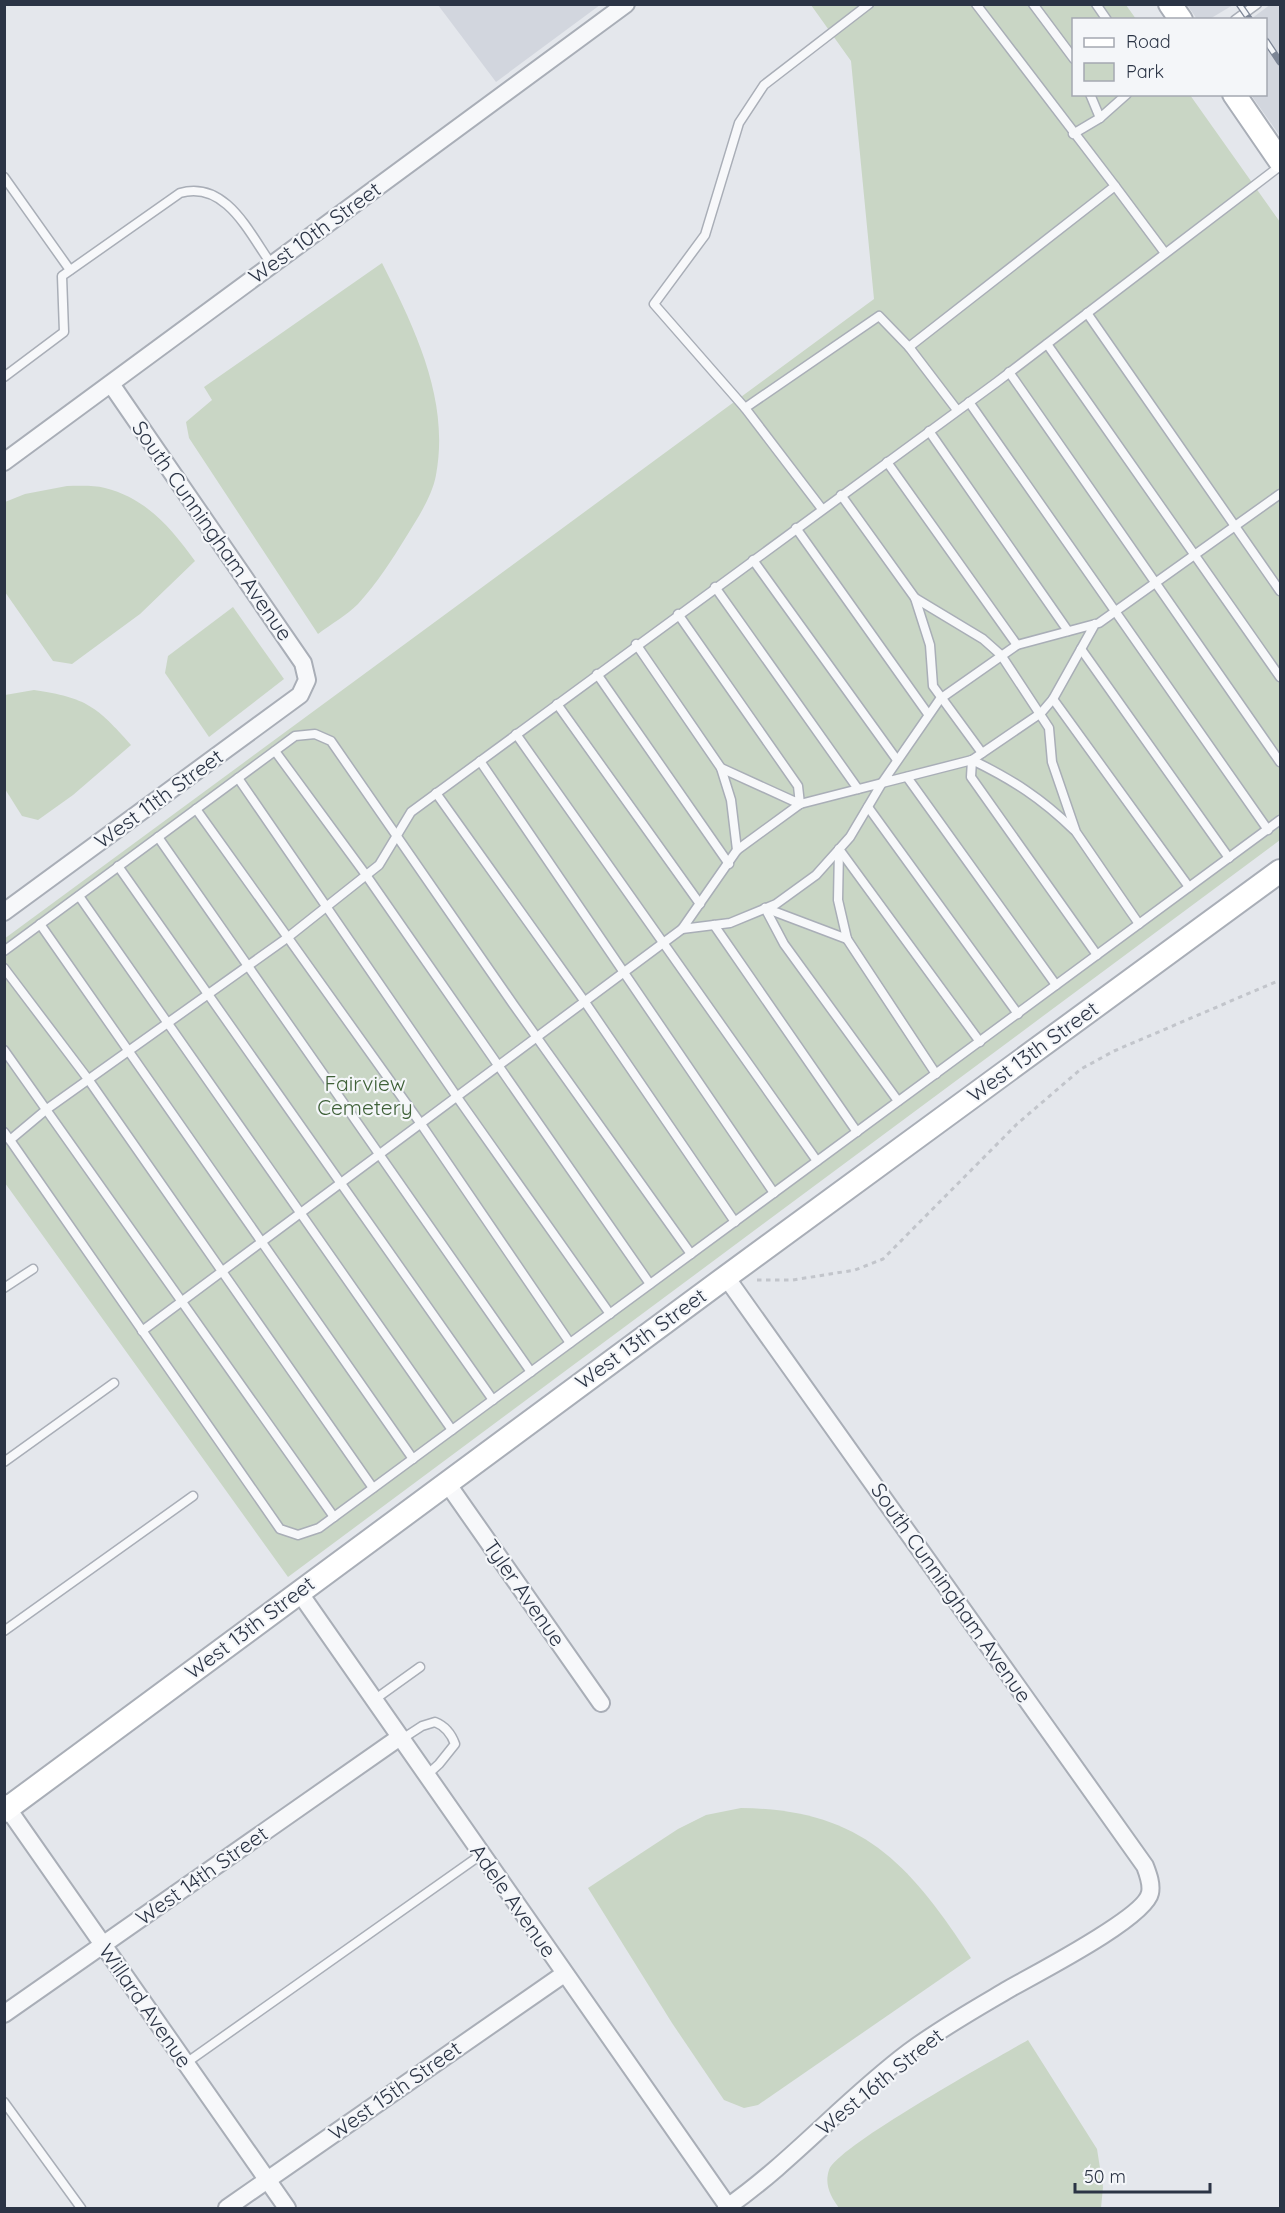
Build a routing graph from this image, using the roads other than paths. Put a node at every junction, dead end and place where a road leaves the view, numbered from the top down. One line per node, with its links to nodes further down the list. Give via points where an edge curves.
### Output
1 (626, 4): 21 (street, West 10th Street)
2 (869, 4): 30 (lane, via 764,85 739,123 705,235 654,304)
3 (976, 4): 16 (lane)
4 (1033, 4): 11 (lane)
5 (1096, 4): 8 (lane)
6 (1170, 4): 9 (street)
7 (1257, 4): 10 (lane)
8 (1106, 18)
9 (1180, 18)
10 (1238, 18)
11 (1072, 56)
12 (1091, 96): 15 (lane)
13 (1124, 96): 15 (lane)
14 (1235, 96): 17 (street)
15 (1100, 118): 16 (lane)
16 (1073, 134): 19 (lane)
17 (1281, 164): 20 (lane)
18 (4, 177): 22 (lane)
19 (1115, 186): 20 (lane); 25 (lane)
20 (1165, 254): 23 (lane)
21 (272, 265): 22 (lane, via 229,205 200,190 180,192); 28 (street, West 10th Street)
22 (70, 270): 27 (lane, via 62,276 61,284 66,315 64,332)
23 (1087, 313): 24 (lane); 38 (lane)
24 (1047, 344): 26 (lane); 40 (lane)
25 (909, 346): 30 (lane, via 879,316); 31 (lane)
26 (1009, 372): 29 (lane); 42 (lane)
27 (4, 376)
28 (111, 384): 33 (street, West 10th Street); 56 (street, South Cunningham Avenue, via 303,663)
29 (969, 402): 31 (lane); 46 (lane)
30 (745, 408): 37 (lane)
31 (957, 410): 32 (lane)
32 (929, 431): 34 (lane); 49 (lane)
33 (4, 462)
34 (887, 462): 36 (lane); 51 (lane)
35 (1281, 494): 38 (lane)
36 (842, 495): 37 (lane); 45 (lane)
37 (822, 509): 39 (lane)
38 (1235, 526): 40 (lane); 44 (lane)
39 (796, 528): 41 (lane); 61 (lane)
40 (1194, 555): 42 (lane); 55 (lane)
41 (753, 560): 43 (lane); 65 (lane)
42 (1155, 583): 46 (lane); 68 (lane)
43 (715, 587): 47 (lane); 73 (lane)
44 (1281, 591)
45 (915, 598): 53 (lane, via 983,639); 57 (lane, via 930,645 933,686)
46 (1117, 610): 48 (lane); 79 (lane)
47 (678, 614): 50 (lane); 75 (lane, via 798,786)
48 (1095, 624): 49 (lane); 52 (lane)
49 (1068, 632): 51 (lane)
50 (636, 644): 54 (lane); 69 (lane)
51 (1017, 645): 53 (lane)
52 (1081, 649): 58 (lane); 85 (lane)
53 (1001, 655): 57 (lane); 60 (lane)
54 (597, 674): 59 (lane); 86 (lane)
55 (1281, 677)
56 (307, 680): 95 (street, West 11th Street, via 300,695)
57 (940, 699): 61 (lane); 64 (lane)
58 (1053, 699): 60 (lane); 90 (lane)
59 (557, 704): 62 (lane); 92 (lane)
60 (1041, 713): 64 (lane); 80 (lane, via 1049,728 1052,762)
61 (928, 714): 65 (lane)
62 (516, 734): 67 (lane); 102 (lane)
63 (275, 751): 71 (lane); 82 (lane, via 295,736 315,734 331,741); 89 (lane)
64 (982, 753): 66 (lane)
65 (897, 760): 72 (lane)
66 (972, 760): 70 (lane); 80 (lane, via 1014,781 1047,804); 104 (lane, via 971,777)
67 (480, 761): 74 (lane); 107 (lane)
68 (1281, 762)
69 (721, 768): 75 (lane); 84 (lane, via 731,801)
70 (907, 777): 72 (lane); 108 (lane)
71 (238, 778): 77 (lane); 93 (lane)
72 (882, 783): 73 (lane); 76 (lane)
73 (858, 789): 75 (lane)
74 (436, 794): 82 (lane, via 411,813); 110 (lane)
75 (800, 804): 84 (lane)
76 (868, 807): 83 (lane); 111 (lane)
77 (196, 809): 81 (lane); 100 (lane)
78 (1281, 820): 79 (lane)
79 (1268, 830): 85 (lane)
80 (1076, 832): 97 (lane)
81 (158, 837): 87 (lane); 105 (lane)
82 (397, 837): 89 (lane, via 380,865); 113 (lane)
83 (839, 849): 94 (lane, via 816,874); 101 (lane, via 838,900); 114 (lane)
84 (737, 850): 86 (lane)
85 (1229, 858): 90 (lane)
86 (729, 864): 92 (lane)
87 (118, 866): 91 (lane); 109 (lane)
88 (1281, 871): 136 (street, West 13th Street)
89 (366, 875): 93 (lane); 117 (lane)
90 (1189, 888): 97 (lane)
91 (79, 896): 96 (lane); 112 (lane)
92 (700, 904): 99 (lane)
93 (327, 907): 100 (lane); 120 (lane)
94 (765, 908): 98 (lane, via 730,923); 101 (lane); 121 (lane, via 784,944)
95 (4, 912)
96 (40, 924): 103 (lane); 116 (lane)
97 (1139, 924): 104 (lane)
98 (714, 925): 99 (lane); 124 (lane)
99 (682, 929): 102 (lane)
100 (287, 938): 105 (lane); 123 (lane)
101 (847, 939): 118 (lane)
102 (664, 942): 107 (lane); 127 (lane)
103 (4, 951)
104 (1097, 956): 108 (lane)
105 (247, 966): 109 (lane); 126 (lane)
106 (4, 968): 119 (lane)
107 (626, 971): 110 (lane); 129 (lane)
108 (1056, 985): 111 (lane)
109 (210, 994): 112 (lane); 128 (lane)
110 (585, 1002): 113 (lane); 131 (lane)
111 (1018, 1014): 114 (lane)
112 (168, 1024): 116 (lane); 130 (lane)
113 (537, 1037): 117 (lane); 133 (lane)
114 (980, 1042): 118 (lane)
115 (4, 1050): 122 (lane)
116 (129, 1051): 119 (lane); 132 (lane)
117 (499, 1065): 120 (lane); 137 (lane)
118 (936, 1074): 121 (lane)
119 (88, 1079): 122 (lane); 135 (lane)
120 (457, 1096): 123 (lane); 140 (lane)
121 (898, 1101): 124 (lane)
122 (47, 1109): 125 (lane); 139 (lane)
123 (420, 1124): 126 (lane); 142 (lane)
124 (858, 1132): 127 (lane)
125 (7, 1136): 141 (lane)
126 (381, 1153): 128 (lane); 143 (lane)
127 (817, 1161): 129 (lane)
128 (342, 1182): 130 (lane); 145 (lane)
129 (774, 1193): 131 (lane)
130 (301, 1213): 132 (lane); 146 (lane)
131 (735, 1222): 133 (lane)
132 (261, 1242): 135 (lane); 147 (lane)
133 (691, 1254): 137 (lane)
134 (33, 1269): 138 (lane)
135 (221, 1272): 139 (lane); 150 (lane)
136 (729, 1281): 149 (street, West 13th Street); 162 (street, South Cunningham Avenue, via 1145,1866 1150,1894)
137 (651, 1284): 140 (lane)
138 (4, 1288)
139 (182, 1301): 141 (lane); 152 (lane)
140 (610, 1314): 142 (lane)
141 (142, 1331): 152 (lane, via 280,1529 298,1535 319,1528)
142 (570, 1343): 143 (lane)
143 (531, 1372): 145 (lane)
144 (114, 1383): 148 (lane)
145 (493, 1400): 146 (lane)
146 (452, 1430): 147 (lane)
147 (413, 1459): 150 (lane)
148 (4, 1462)
149 (447, 1482): 153 (street, West 13th Street); 157 (street, Tyler Avenue)
150 (373, 1488): 152 (lane)
151 (193, 1496): 154 (lane)
152 (334, 1517)
153 (299, 1592): 156 (street, Adele Avenue); 160 (street, West 13th Street)
154 (4, 1631)
155 (420, 1667): 156 (lane)
156 (374, 1700): 158 (street, Adele Avenue)
157 (601, 1703)
158 (401, 1738): 159 (street, Adele Avenue); 159 (lane, via 435,1722 443,1725 452,1737 454,1743 448,1753); 163 (street, West 14th Street)
159 (427, 1775): 161 (street, Adele Avenue)
160 (6, 1808): 163 (street, Willard Avenue)
161 (482, 1854): 164 (street, Adele Avenue); 166 (lane)
162 (1136, 1912): 172 (street, West 16th Street, via 908,2053 770,2176)
163 (102, 1946): 165 (street, West 14th Street); 166 (street, Willard Avenue)
164 (564, 1974): 168 (street, West 15th Street); 172 (street, Adele Avenue)
165 (4, 2014)
166 (186, 2063): 168 (street, Willard Avenue)
167 (4, 2102): 169 (lane)
168 (267, 2181): 170 (street, West 15th Street); 171 (street, Willard Avenue)
169 (81, 2208)
170 (227, 2208)
171 (287, 2208)
172 (728, 2208)

